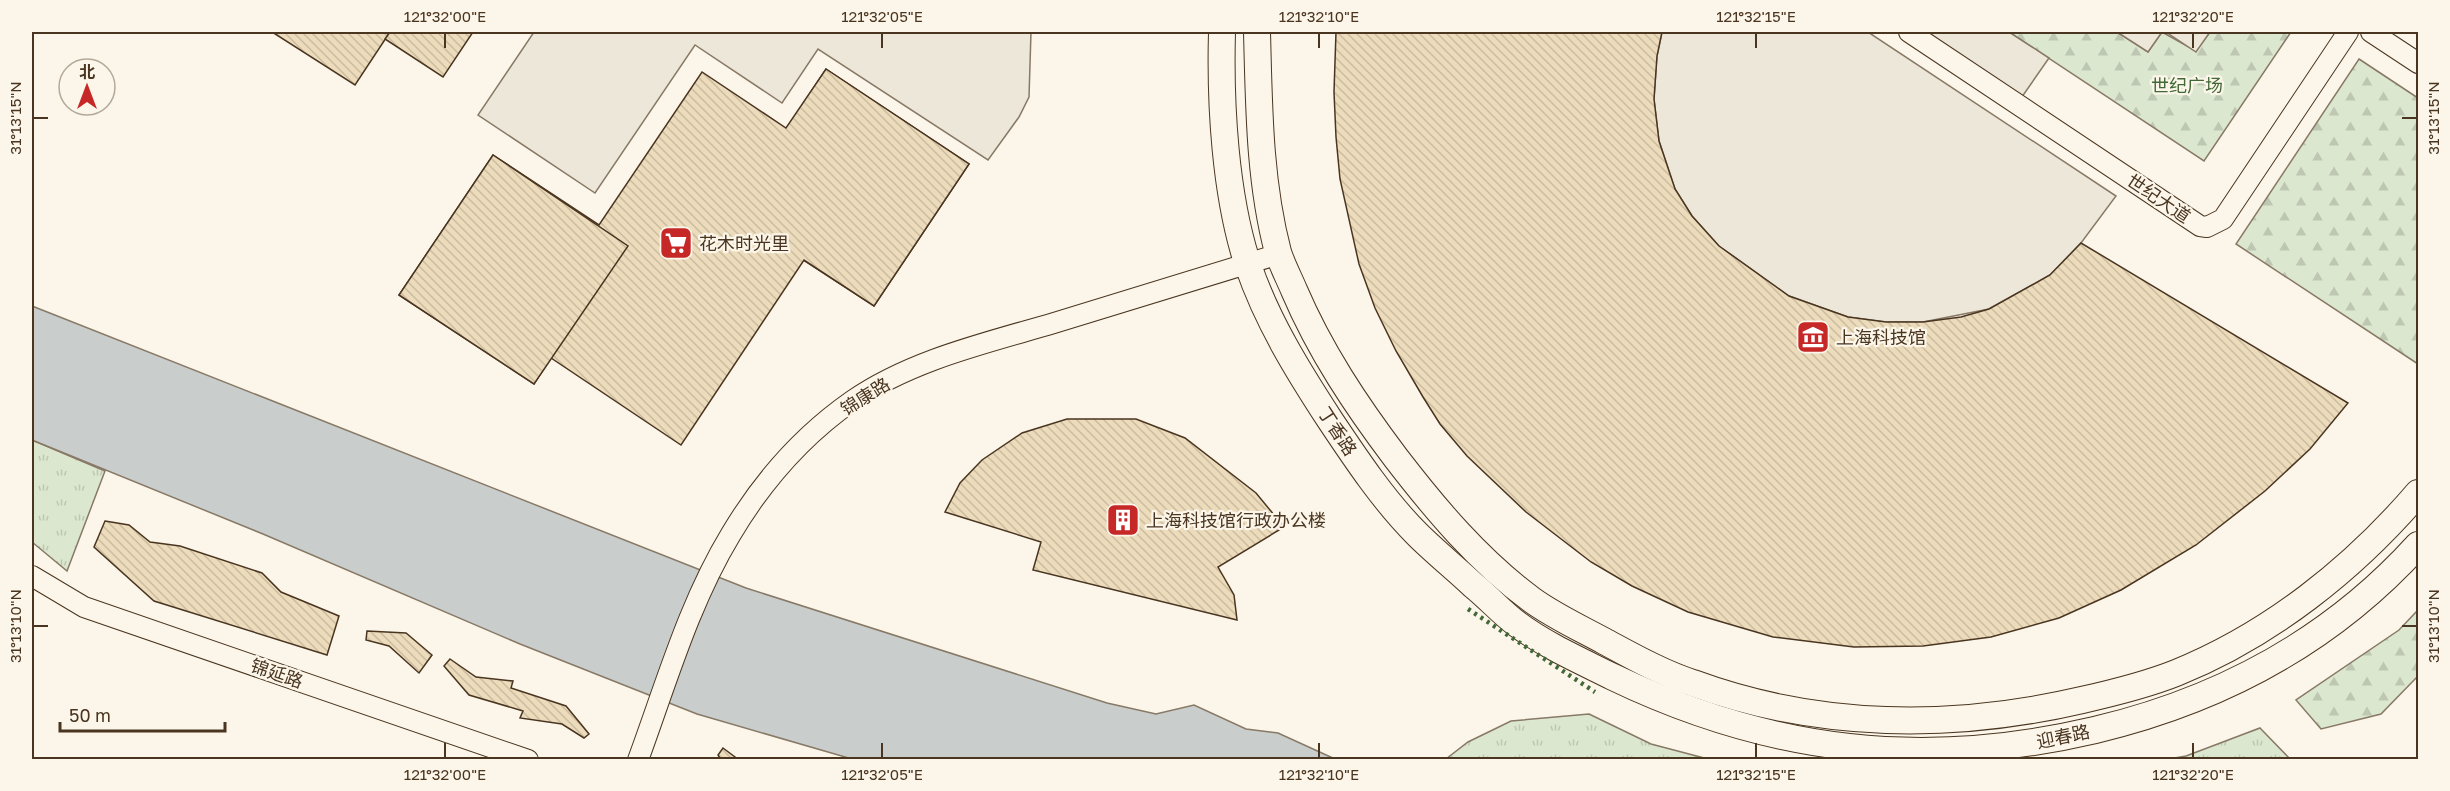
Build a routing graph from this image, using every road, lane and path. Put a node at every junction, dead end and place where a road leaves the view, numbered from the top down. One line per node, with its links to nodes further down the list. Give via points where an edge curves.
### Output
1 (1222, 32): 8 (street, 丁香路, via 1226,151)
2 (1257, 32): 7 (street, 丁香路, via 1261,157)
3 (1909, 32): 4 (street, 世纪大道, via 2207,227 2223,219)
4 (2348, 32)
5 (2372, 32): 6 (street)
6 (2418, 63)
7 (1279, 254): 8 (street, 锦康路); 12 (street, 丁香路, via 1331,366 1423,494 1478,555 1533,601 1624,652)
8 (1248, 263): 13 (street, 丁香路, via 1273,324 1303,379 1355,459 1415,532 1518,625); 15 (street, 锦康路, via 904,372 853,400 808,436 764,483 705,581)
9 (2418, 493): 12 (street, 迎春路, via 2367,548 2300,604 2223,651 2175,674 2110,694 2042,710 1966,720 1891,721 1830,717)
10 (2418, 545): 13 (street, 迎春路, via 2397,569 2347,610 2259,671 2193,701 2120,724 2046,741 1968,750 1885,751 1806,742 1727,724)
11 (32, 576): 14 (street, 锦延路, via 84,607)
12 (1690, 682)
13 (1659, 699)
14 (528, 759)
15 (638, 759)

